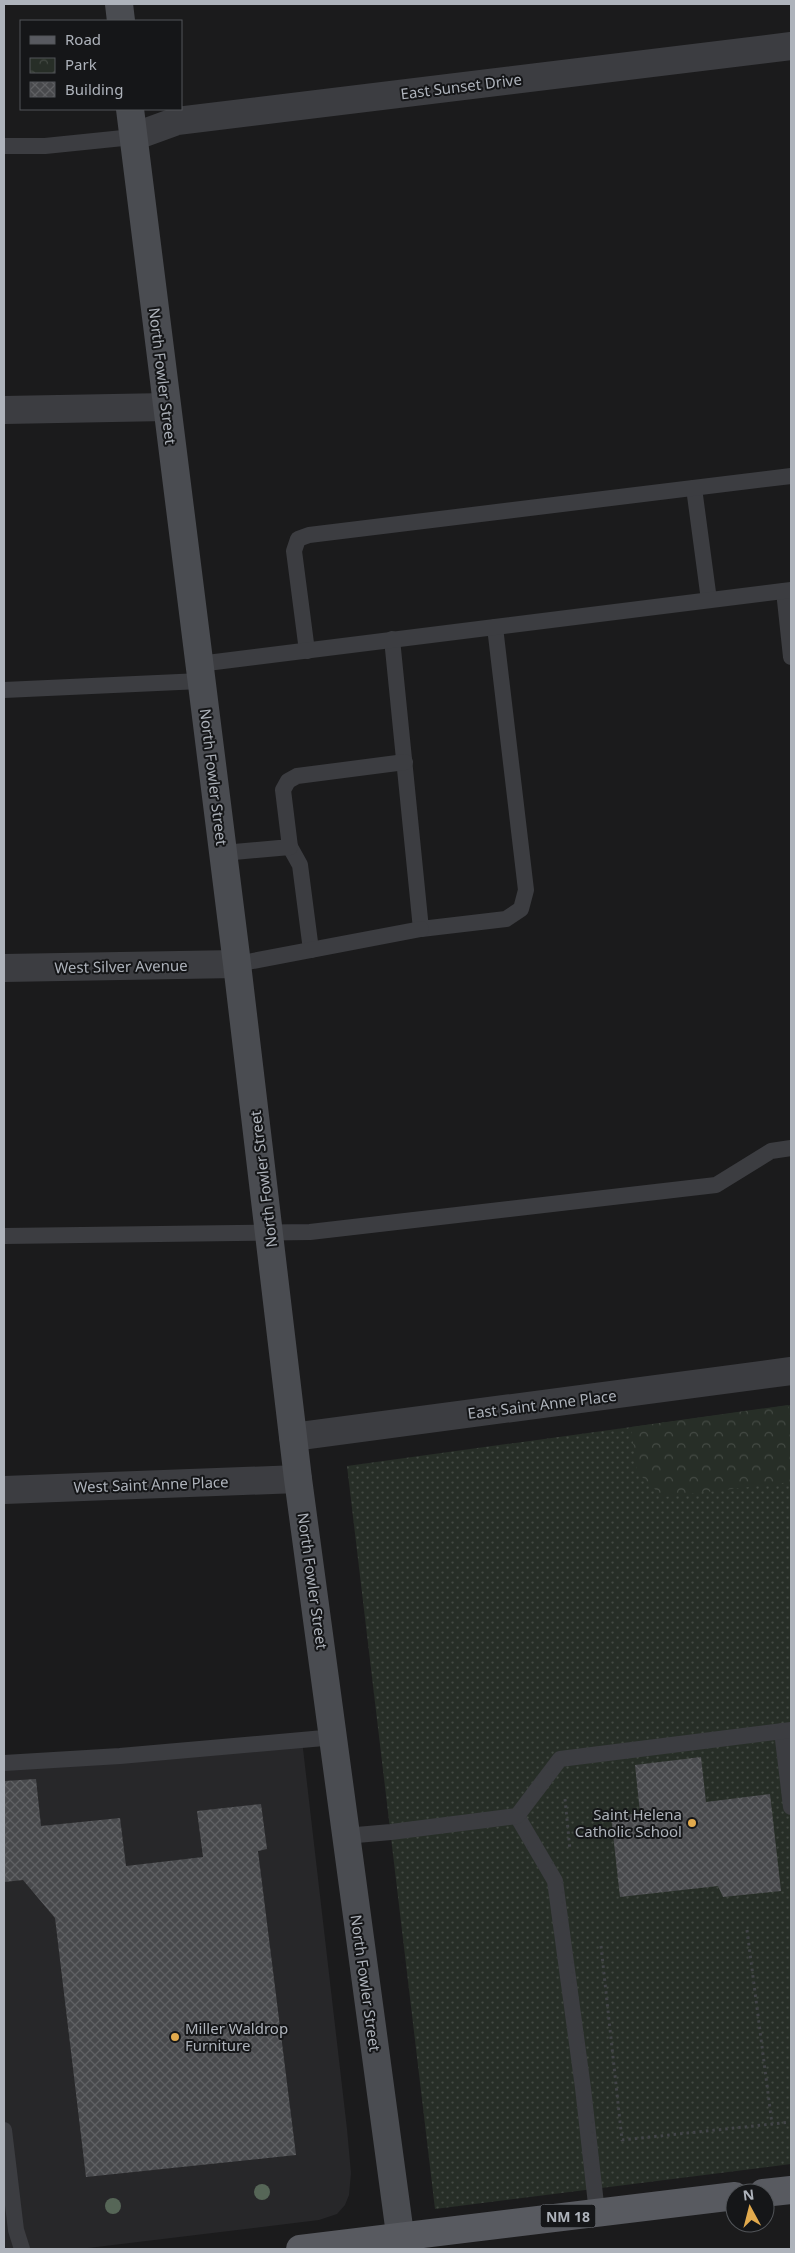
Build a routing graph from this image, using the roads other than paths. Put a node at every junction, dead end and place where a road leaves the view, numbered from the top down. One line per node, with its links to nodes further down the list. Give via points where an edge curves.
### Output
1 (119, 4): 2 (street)
2 (121, 20)
3 (791, 46): 5 (street, East Sunset Drive, via 177,121)
4 (130, 110): 5 (street, North Fowler Street)
5 (133, 137): 6 (lane, via 45,146); 7 (street, North Fowler Street)
6 (4, 146)
7 (167, 407): 8 (street); 17 (street, North Fowler Street)
8 (4, 410)
9 (791, 476): 10 (lane)
10 (694, 488): 12 (lane); 15 (lane, via 309,535 298,539 294,551)
11 (787, 590): 12 (lane); 16 (lane)
12 (709, 600): 13 (lane)
13 (495, 627): 14 (lane); 22 (lane, via 526,890 521,909 506,919)
14 (392, 640): 15 (lane); 19 (lane)
15 (307, 651): 17 (lane)
16 (791, 657)
17 (200, 672): 18 (lane); 21 (street, North Fowler Street)
18 (4, 690)
19 (404, 762): 20 (lane, via 297,776 288,780 283,790); 22 (lane)
20 (290, 847): 21 (lane); 23 (lane, via 300,865)
21 (223, 853): 24 (street, North Fowler Street)
22 (421, 929): 23 (lane)
23 (311, 950): 24 (lane)
24 (237, 964): 25 (street, West Silver Avenue); 27 (street, North Fowler Street)
25 (4, 968)
26 (791, 1148): 27 (lane, via 771,1151 716,1185 310,1232)
27 (270, 1231): 28 (lane); 30 (street, North Fowler Street)
28 (4, 1236)
29 (791, 1371): 30 (street, East Saint Anne Place)
30 (293, 1437): 31 (street, North Fowler Street)
31 (298, 1479): 32 (street, West Saint Anne Place); 34 (street, North Fowler Street)
32 (4, 1490)
33 (787, 1730): 36 (lane); 37 (lane, via 560,1759)
34 (335, 1737): 35 (lane); 38 (street, North Fowler Street)
35 (4, 1763)
36 (791, 1806)
37 (518, 1816): 38 (lane); 44 (lane, via 555,1881)
38 (345, 1836): 45 (street, North Fowler Street)
39 (4, 2130): 43 (lane)
40 (791, 2190): 41 (main road)
41 (775, 2192)
42 (725, 2197): 44 (main road, NM 18)
43 (8, 2203): 46 (lane)
44 (597, 2213): 45 (main road, NM 18)
45 (402, 2243): 47 (main road, NM 18)
46 (22, 2249)
47 (300, 2249)

